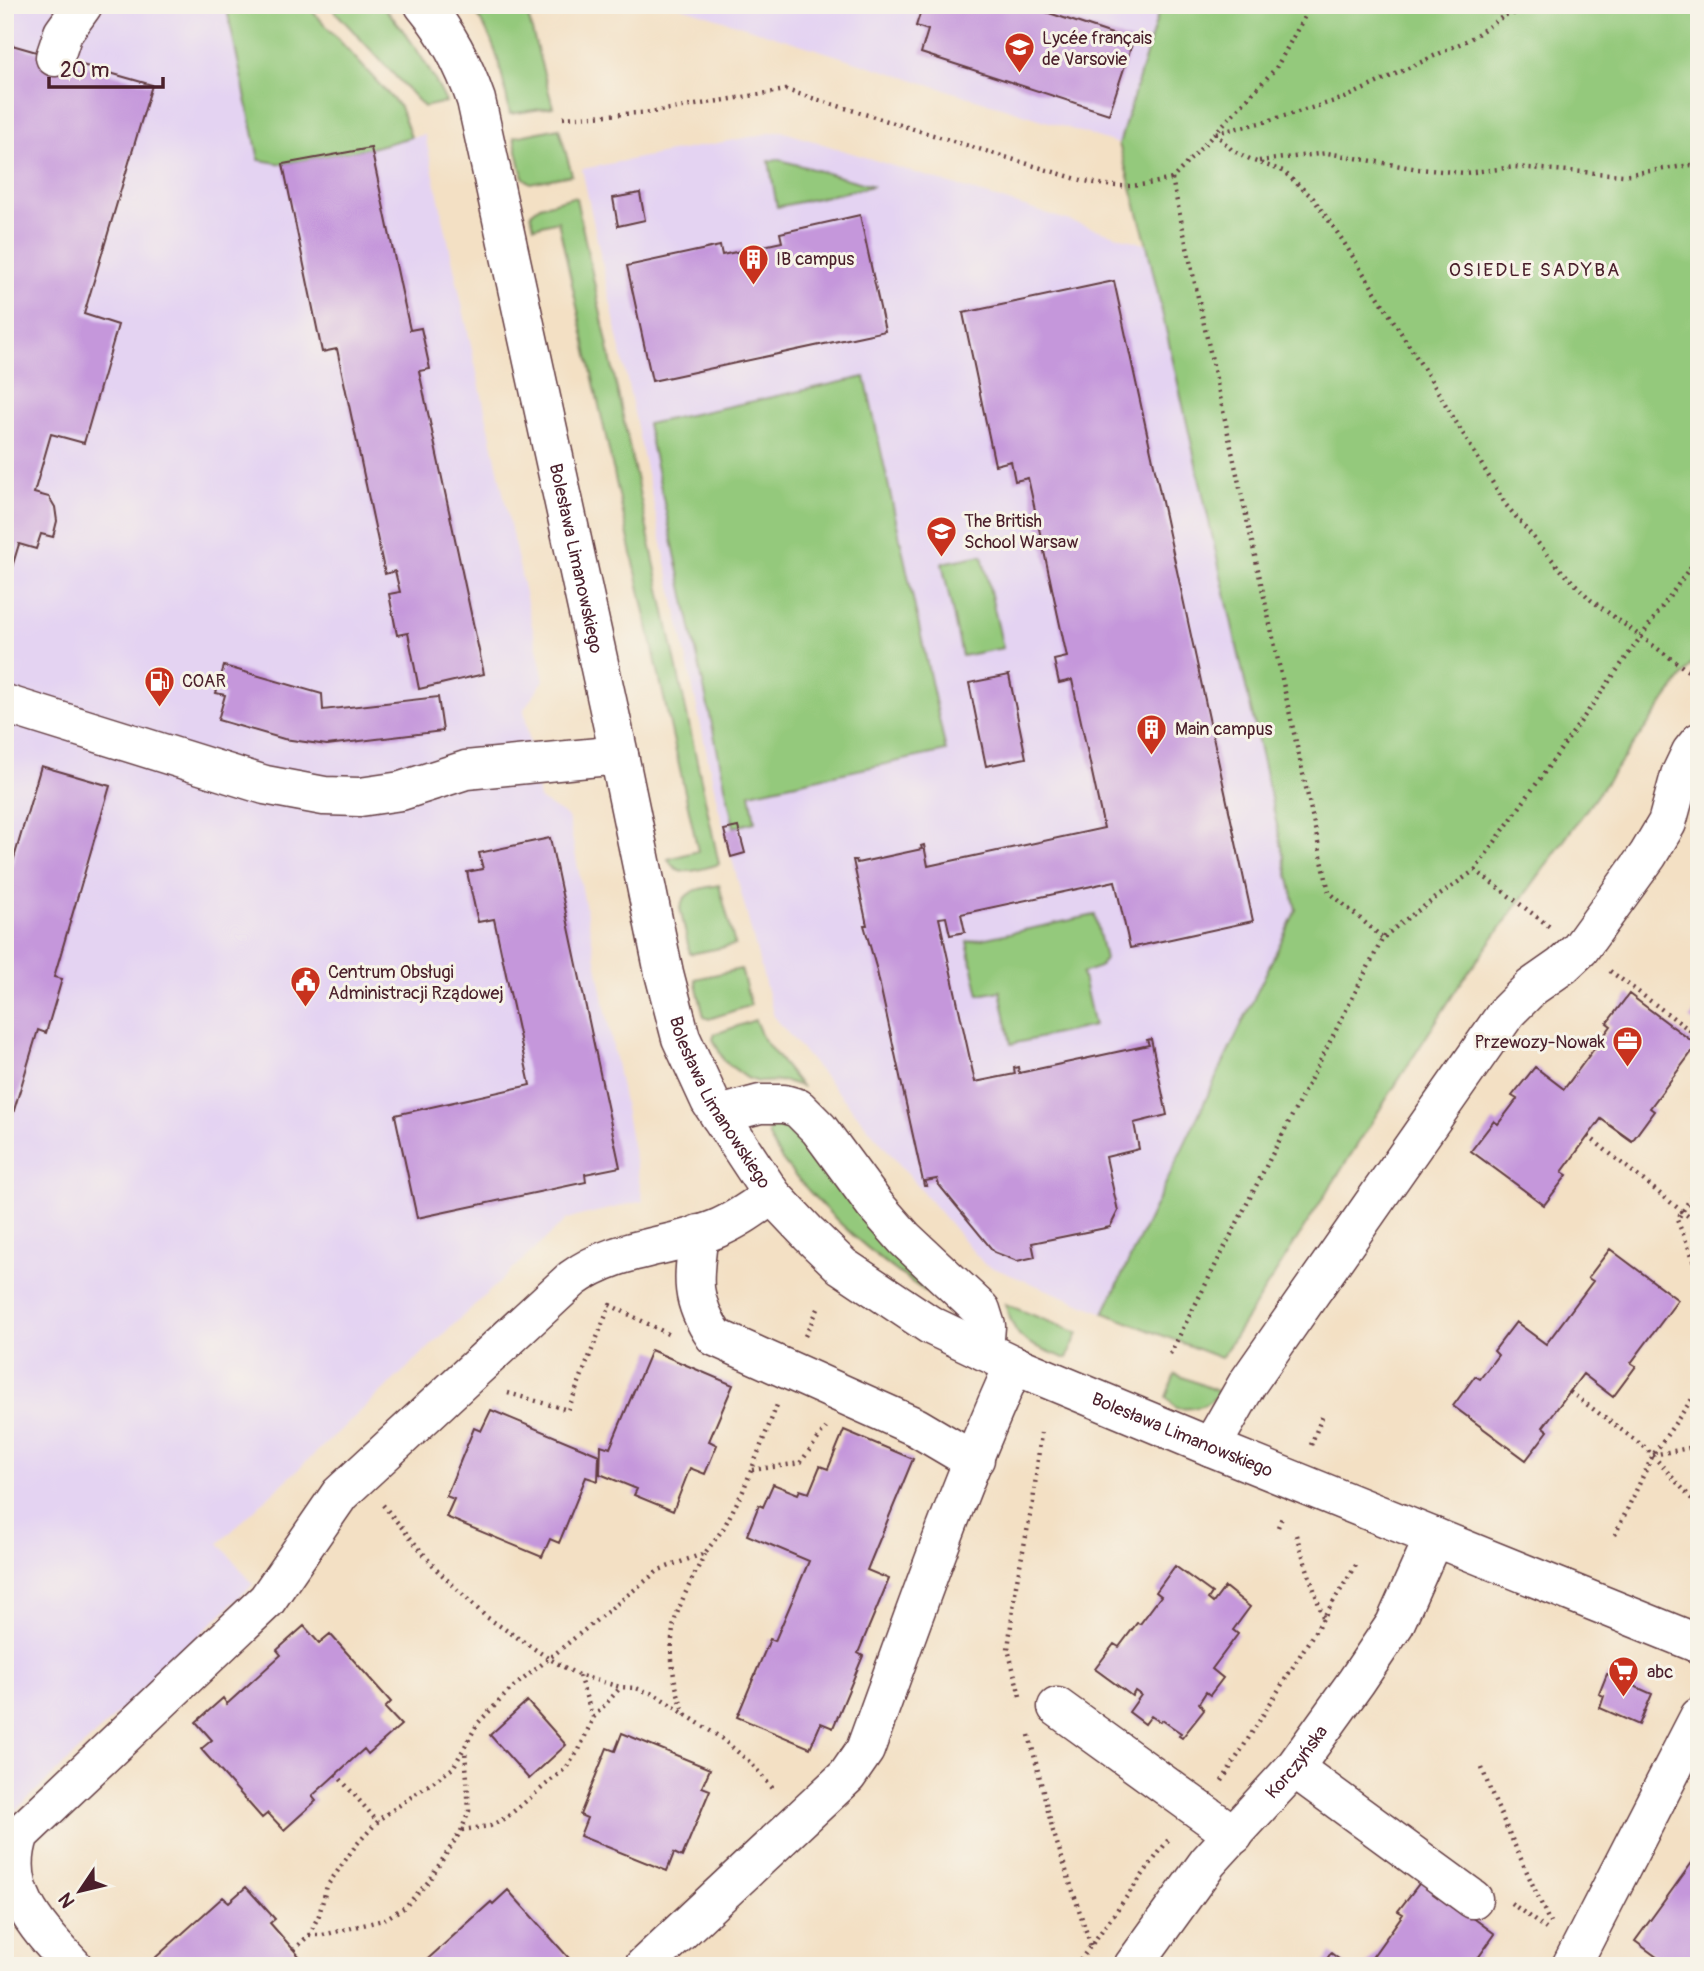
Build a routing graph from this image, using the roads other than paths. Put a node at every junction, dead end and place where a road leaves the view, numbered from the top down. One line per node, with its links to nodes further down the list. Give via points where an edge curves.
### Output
1 (83, 5): 3 (street, via 62,33)
2 (424, 5): 6 (street, Bolesława Limanowskiego, via 466,69 476,100)
3 (55, 57)
4 (5, 704): 6 (street, via 274,787 324,796 401,791 466,770)
5 (1699, 742): 11 (street, via 1690,752 1667,822 1648,855 1580,949 1507,1012 1247,1384)
6 (619, 755): 7 (street, Bolesława Limanowskiego, via 681,1038)
7 (719, 1115): 8 (street, Bolesława Limanowskiego); 10 (street, via 760,1104 798,1108 905,1239 981,1310)
8 (772, 1195): 9 (street, via 718,1228); 10 (street, Bolesława Limanowskiego, via 842,1266 930,1325)
9 (699, 1234): 12 (street, via 693,1286 706,1324 716,1337 916,1427); 21 (street, via 612,1256 572,1279 340,1494 267,1600 20,1834 10,1850 13,1895)
10 (999, 1358): 11 (street, Bolesława Limanowskiego); 12 (street)
11 (1211, 1447): 13 (street, Bolesława Limanowskiego)
12 (975, 1459): 22 (street, via 865,1750 847,1776)
13 (1434, 1537): 14 (street, Bolesława Limanowskiego); 17 (street, Korczyńska, via 1395,1624)
14 (1699, 1644)
15 (1057, 1707): 18 (street)
16 (1699, 1717): 20 (street)
17 (1294, 1769): 18 (street, Korczyńska); 19 (street)
18 (1234, 1835): 23 (street, Korczyńska, via 1208,1862)
19 (1473, 1899)
20 (1572, 1964)
21 (73, 1966)
22 (644, 1966)
23 (1133, 1966)

